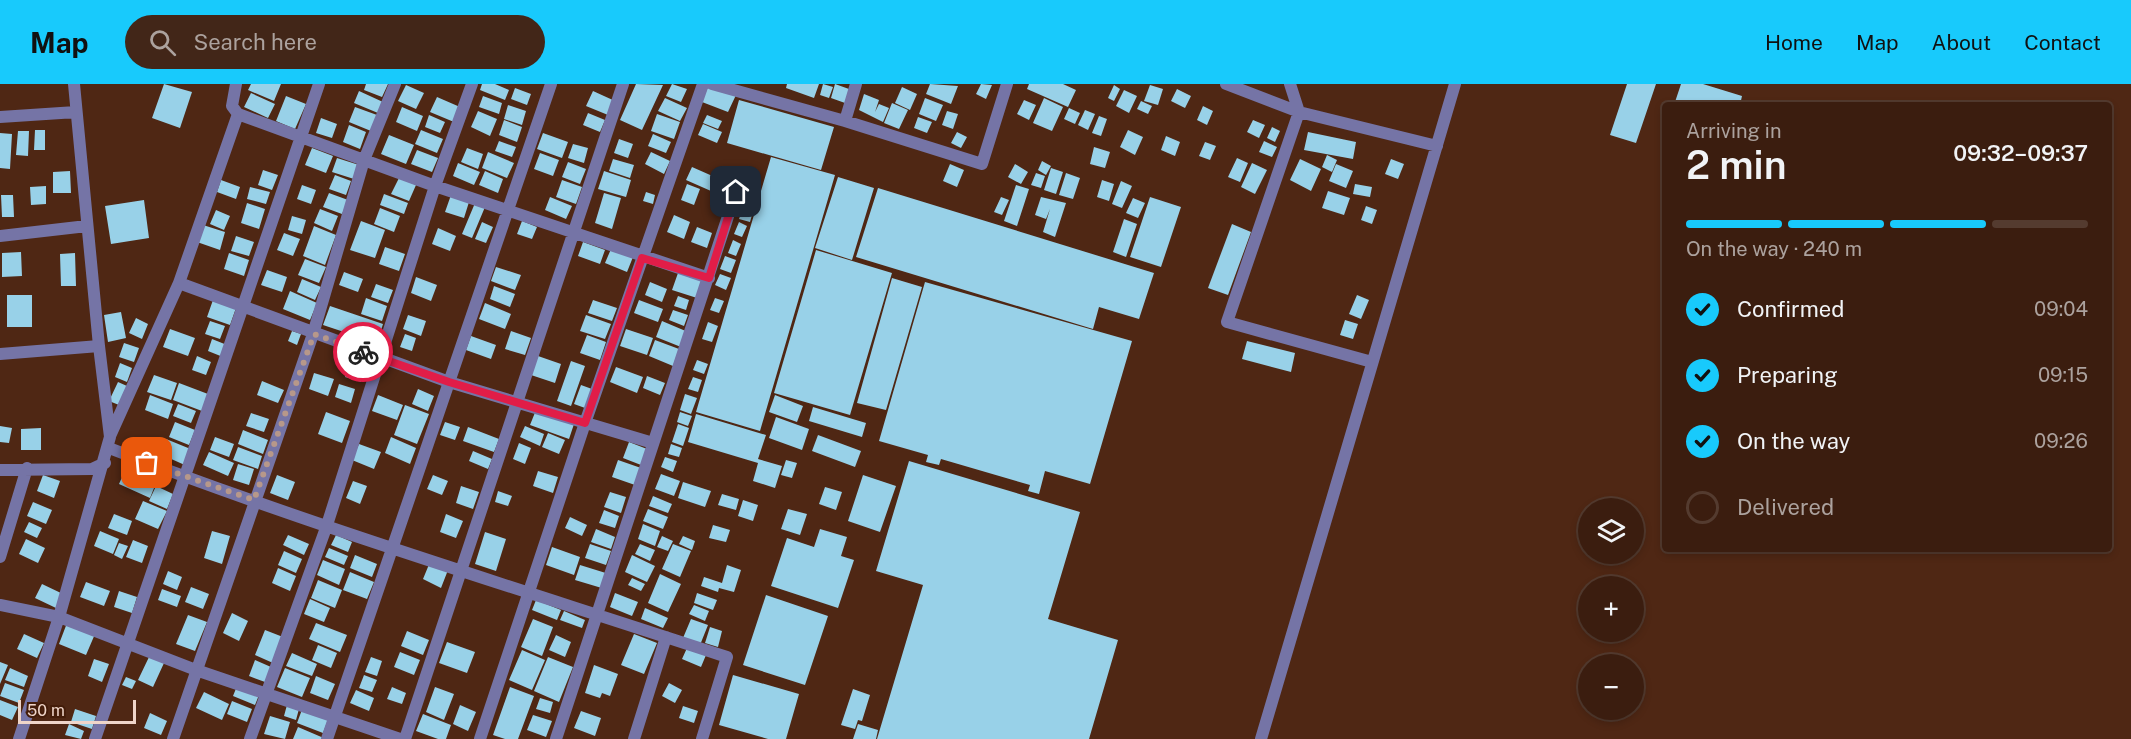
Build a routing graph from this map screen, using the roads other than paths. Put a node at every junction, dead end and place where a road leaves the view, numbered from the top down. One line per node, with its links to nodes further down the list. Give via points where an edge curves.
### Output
1 (74, 84): 15 (street)
2 (236, 84): 17 (street, via 232,106)
3 (319, 84): 20 (street)
4 (395, 84): 22 (street)
5 (472, 84): 23 (street)
6 (551, 84): 25 (street)
7 (623, 84): 27 (street)
8 (703, 84): 29 (street)
9 (712, 84): 19 (street)
10 (856, 84): 19 (street)
11 (1007, 84): 19 (street, via 982,164)
12 (1226, 84): 16 (street)
13 (1290, 84): 16 (street)
14 (1455, 84): 21 (street)
15 (76, 112): 18 (street); 26 (street)
16 (1299, 112): 21 (street); 37 (street, via 1227,322)
17 (238, 114): 20 (street); 31 (street)
18 (0, 117)
19 (845, 121)
20 (300, 138): 22 (street); 32 (street)
21 (1437, 146): 37 (street)
22 (364, 160): 23 (street); 33 (street)
23 (435, 186): 25 (street); 36 (street)
24 (736, 192): 30 (street)
25 (506, 210): 27 (street); 38 (street)
26 (87, 226): 28 (street); 34 (street)
27 (574, 234): 29 (street); 39 (street)
28 (0, 236)
29 (642, 258): 30 (street); 40 (street)
30 (709, 278): 42 (street)
31 (179, 283): 32 (street); 41 (street)
32 (244, 308): 33 (street); 46 (street)
33 (314, 334): 36 (street); 47 (street)
34 (99, 346): 35 (street); 41 (street)
35 (0, 354)
36 (380, 358): 38 (street); 48 (street)
37 (1372, 362): 72 (street)
38 (449, 382): 39 (street); 49 (street)
39 (515, 402): 40 (street); 51 (street)
40 (585, 423): 42 (street); 52 (street)
41 (110, 443): 43 (street); 46 (street)
42 (653, 443): 54 (street)
43 (105, 464): 44 (street, via 92,469); 55 (street)
44 (27, 468): 45 (street); 50 (street)
45 (0, 470)
46 (186, 477): 47 (street); 57 (street)
47 (254, 500): 48 (street); 58 (street)
48 (327, 525): 49 (street); 59 (street)
49 (393, 548): 51 (street); 60 (street)
50 (0, 557)
51 (460, 571): 52 (street); 67 (street)
52 (527, 594): 54 (street); 68 (street)
53 (0, 605): 55 (street)
54 (598, 615): 56 (street); 69 (street)
55 (59, 617): 57 (street); 61 (street)
56 (666, 637): 70 (street); 71 (street, via 727,657)
57 (128, 644): 58 (street); 62 (street)
58 (196, 670): 59 (street); 63 (street)
59 (265, 693): 60 (street); 64 (street)
60 (334, 717): 65 (street); 66 (street)
61 (19, 739)
62 (95, 739)
63 (173, 739)
64 (250, 739)
65 (327, 739)
66 (400, 739)
67 (405, 739)
68 (480, 739)
69 (556, 739)
70 (634, 739)
71 (702, 739)
72 (1261, 739)

